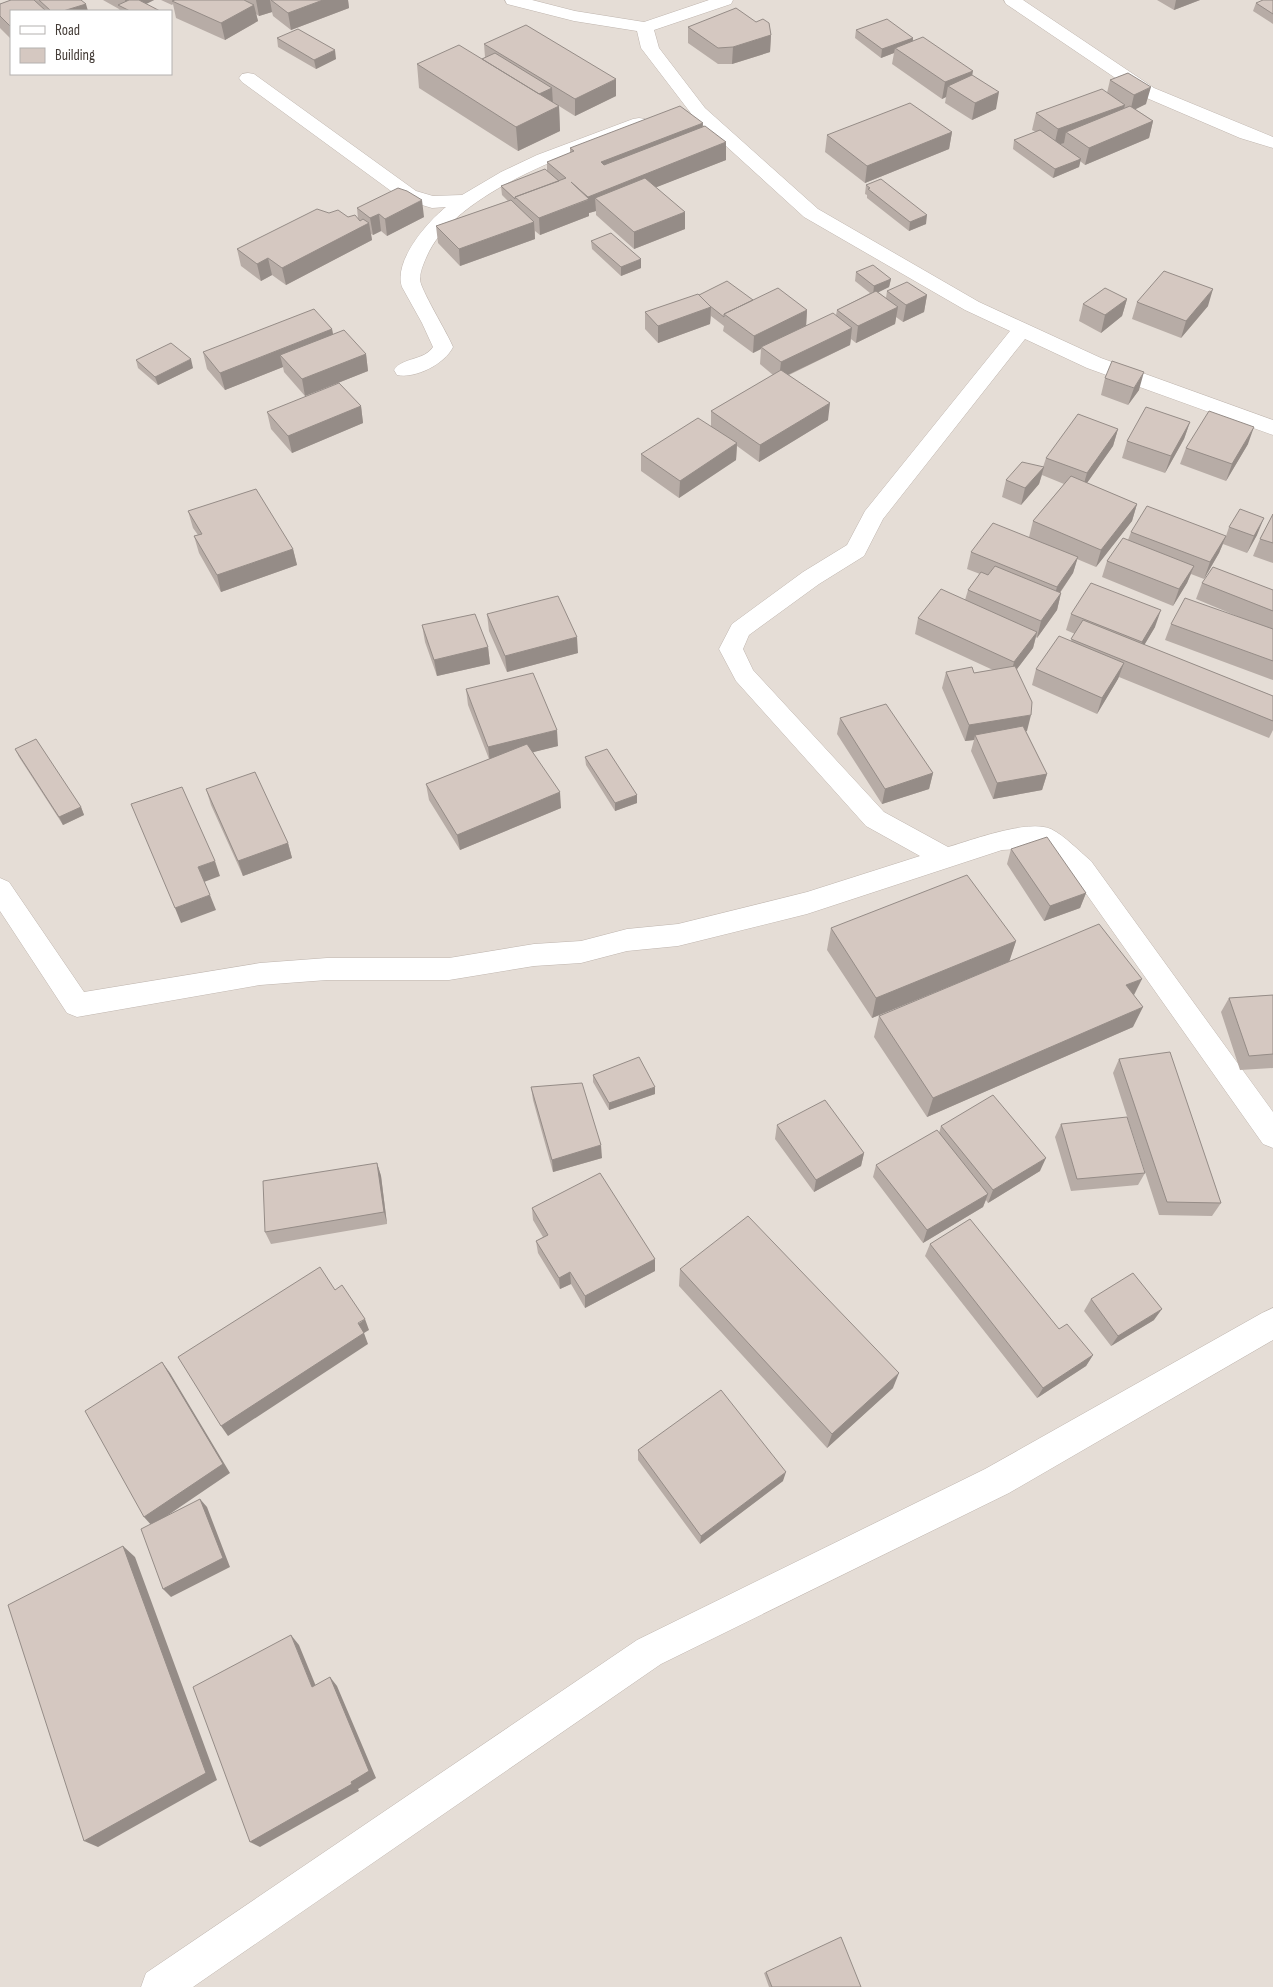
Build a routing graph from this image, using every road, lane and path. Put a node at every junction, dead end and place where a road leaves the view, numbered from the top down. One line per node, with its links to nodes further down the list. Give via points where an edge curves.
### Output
1 (513, 0): 4 (street, via 574,16)
2 (725, 0): 4 (street)
3 (1012, 0): 7 (street, via 1148,92)
4 (644, 27): 6 (street, via 650,48)
5 (248, 78): 8 (street, via 409,195 432,202)
6 (700, 112): 8 (street, via 667,116 583,142 492,184); 9 (street, via 811,213 972,306)
7 (1273, 143)
8 (465, 201): 10 (street, via 435,225 415,254 410,282 436,330 442,353)
9 (1022, 329): 11 (street, via 1094,363); 12 (street, via 873,516 856,550 740,630 731,649 744,675 875,819)
10 (404, 370)
11 (1273, 428)
12 (945, 858): 13 (street, via 807,903 678,935 627,940 580,952 534,955 449,969 327,969 260,974 77,1005); 14 (street, via 1002,840 1043,837 1082,868)
13 (0, 890)
14 (1273, 1135)
15 (1273, 1323): 16 (street, via 998,1481 649,1652)
16 (160, 1987)

